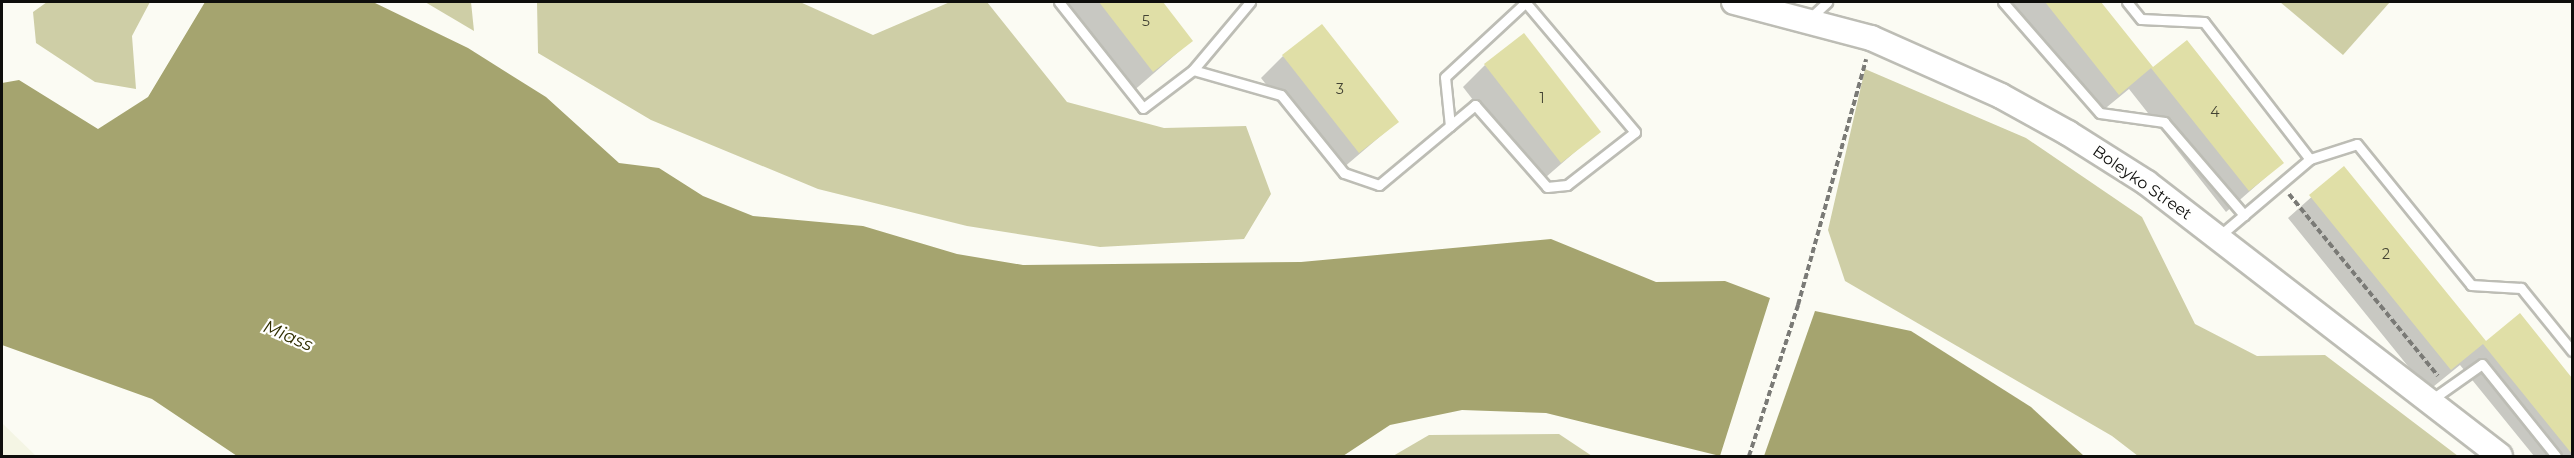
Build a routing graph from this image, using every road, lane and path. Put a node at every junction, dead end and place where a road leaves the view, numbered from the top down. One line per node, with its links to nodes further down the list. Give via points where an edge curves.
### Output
1 (1059, 2): 10 (lane, via 1143,108)
2 (1250, 2): 10 (lane)
3 (1526, 2): 11 (lane, via 1445,77); 11 (lane, via 1635,132 1567,185 1547,187 1475,105)
4 (1734, 2): 8 (street, Boleyko Street)
5 (1827, 2): 8 (lane)
6 (2003, 2): 14 (lane, via 2100,112 2164,122)
7 (2127, 2): 12 (lane, via 2141,19 2204,22)
8 (1808, 19): 9 (street, Boleyko Street)
9 (1871, 38): 15 (street, Boleyko Street, via 2001,96 2068,133); 18 (path, via 1798,305)
10 (1192, 70): 11 (lane, via 1281,95 1344,173 1379,185)
11 (1450, 126)
12 (2310, 159): 13 (lane); 16 (lane, via 2357,144 2471,285 2522,288)
13 (2281, 184): 14 (lane); 17 (path)
14 (2244, 215): 15 (lane)
15 (2218, 237): 17 (street, Boleyko Street)
16 (2572, 351)
17 (2439, 395): 19 (street, Boleyko Street); 20 (lane, via 2482,364)
18 (1749, 456)
19 (2500, 456)
20 (2556, 456)

